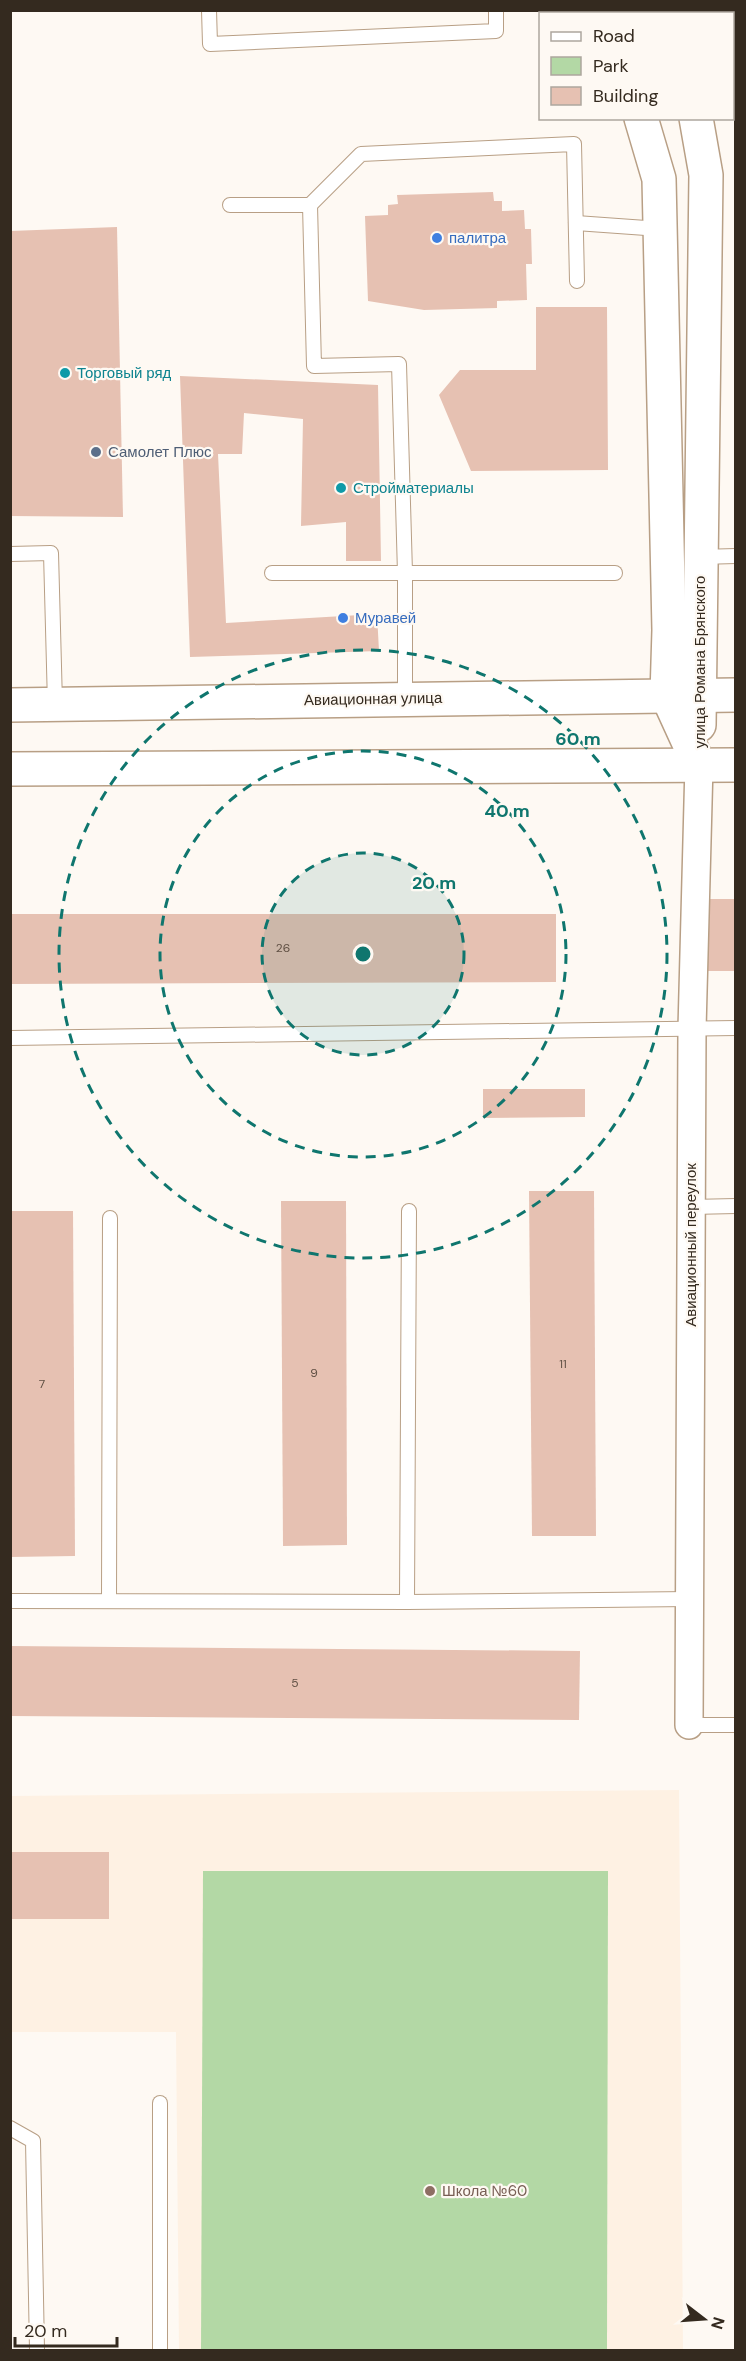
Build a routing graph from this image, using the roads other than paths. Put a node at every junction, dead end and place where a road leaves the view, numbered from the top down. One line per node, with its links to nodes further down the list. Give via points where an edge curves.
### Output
1 (209, 10): 2 (lane, via 210,44 496,31)
2 (496, 10)
3 (642, 120): 8 (main road, улица Романа Брянского, via 658,179)
4 (696, 120): 11 (main road, улица Романа Брянского, via 706,175)
5 (230, 205): 6 (lane)
6 (310, 205): 7 (lane, via 361,154 574,144); 14 (lane, via 314,366 399,364)
7 (576, 223): 8 (lane); 9 (lane)
8 (660, 229): 16 (main road, улица Романа Брянского, via 669,630)
9 (577, 281)
10 (10, 554): 19 (lane, via 51,553)
11 (700, 556): 12 (lane); 16 (main road, улица Романа Брянского)
12 (735, 556)
13 (272, 573): 14 (lane)
14 (405, 573): 15 (lane); 18 (lane)
15 (615, 573)
16 (683, 695): 17 (main road, Авиационная улица); 18 (main road, Авиационная улица); 21 (main road, улица Романа Брянского)
17 (735, 695)
18 (405, 699): 19 (main road, Авиационная улица)
19 (54, 704): 20 (main road, Авиационная улица)
20 (10, 705)
21 (699, 765): 22 (main road); 23 (main road); 25 (street, Авиационный переулок)
22 (735, 765)
23 (10, 769)
24 (735, 1028): 25 (lane)
25 (692, 1029): 26 (lane); 28 (street, Авиационный переулок)
26 (10, 1038)
27 (735, 1206): 28 (lane)
28 (691, 1207): 31 (street, Авиационный переулок)
29 (409, 1211): 34 (lane)
30 (110, 1218): 33 (lane)
31 (690, 1599): 34 (lane); 35 (street, Авиационный переулок)
32 (10, 1601): 33 (lane)
33 (109, 1601): 34 (lane)
34 (407, 1602)
35 (689, 1725): 36 (lane)
36 (735, 1725)
37 (160, 2103): 40 (lane)
38 (10, 2128): 39 (lane, via 33,2141)
39 (37, 2350)
40 (160, 2350)

